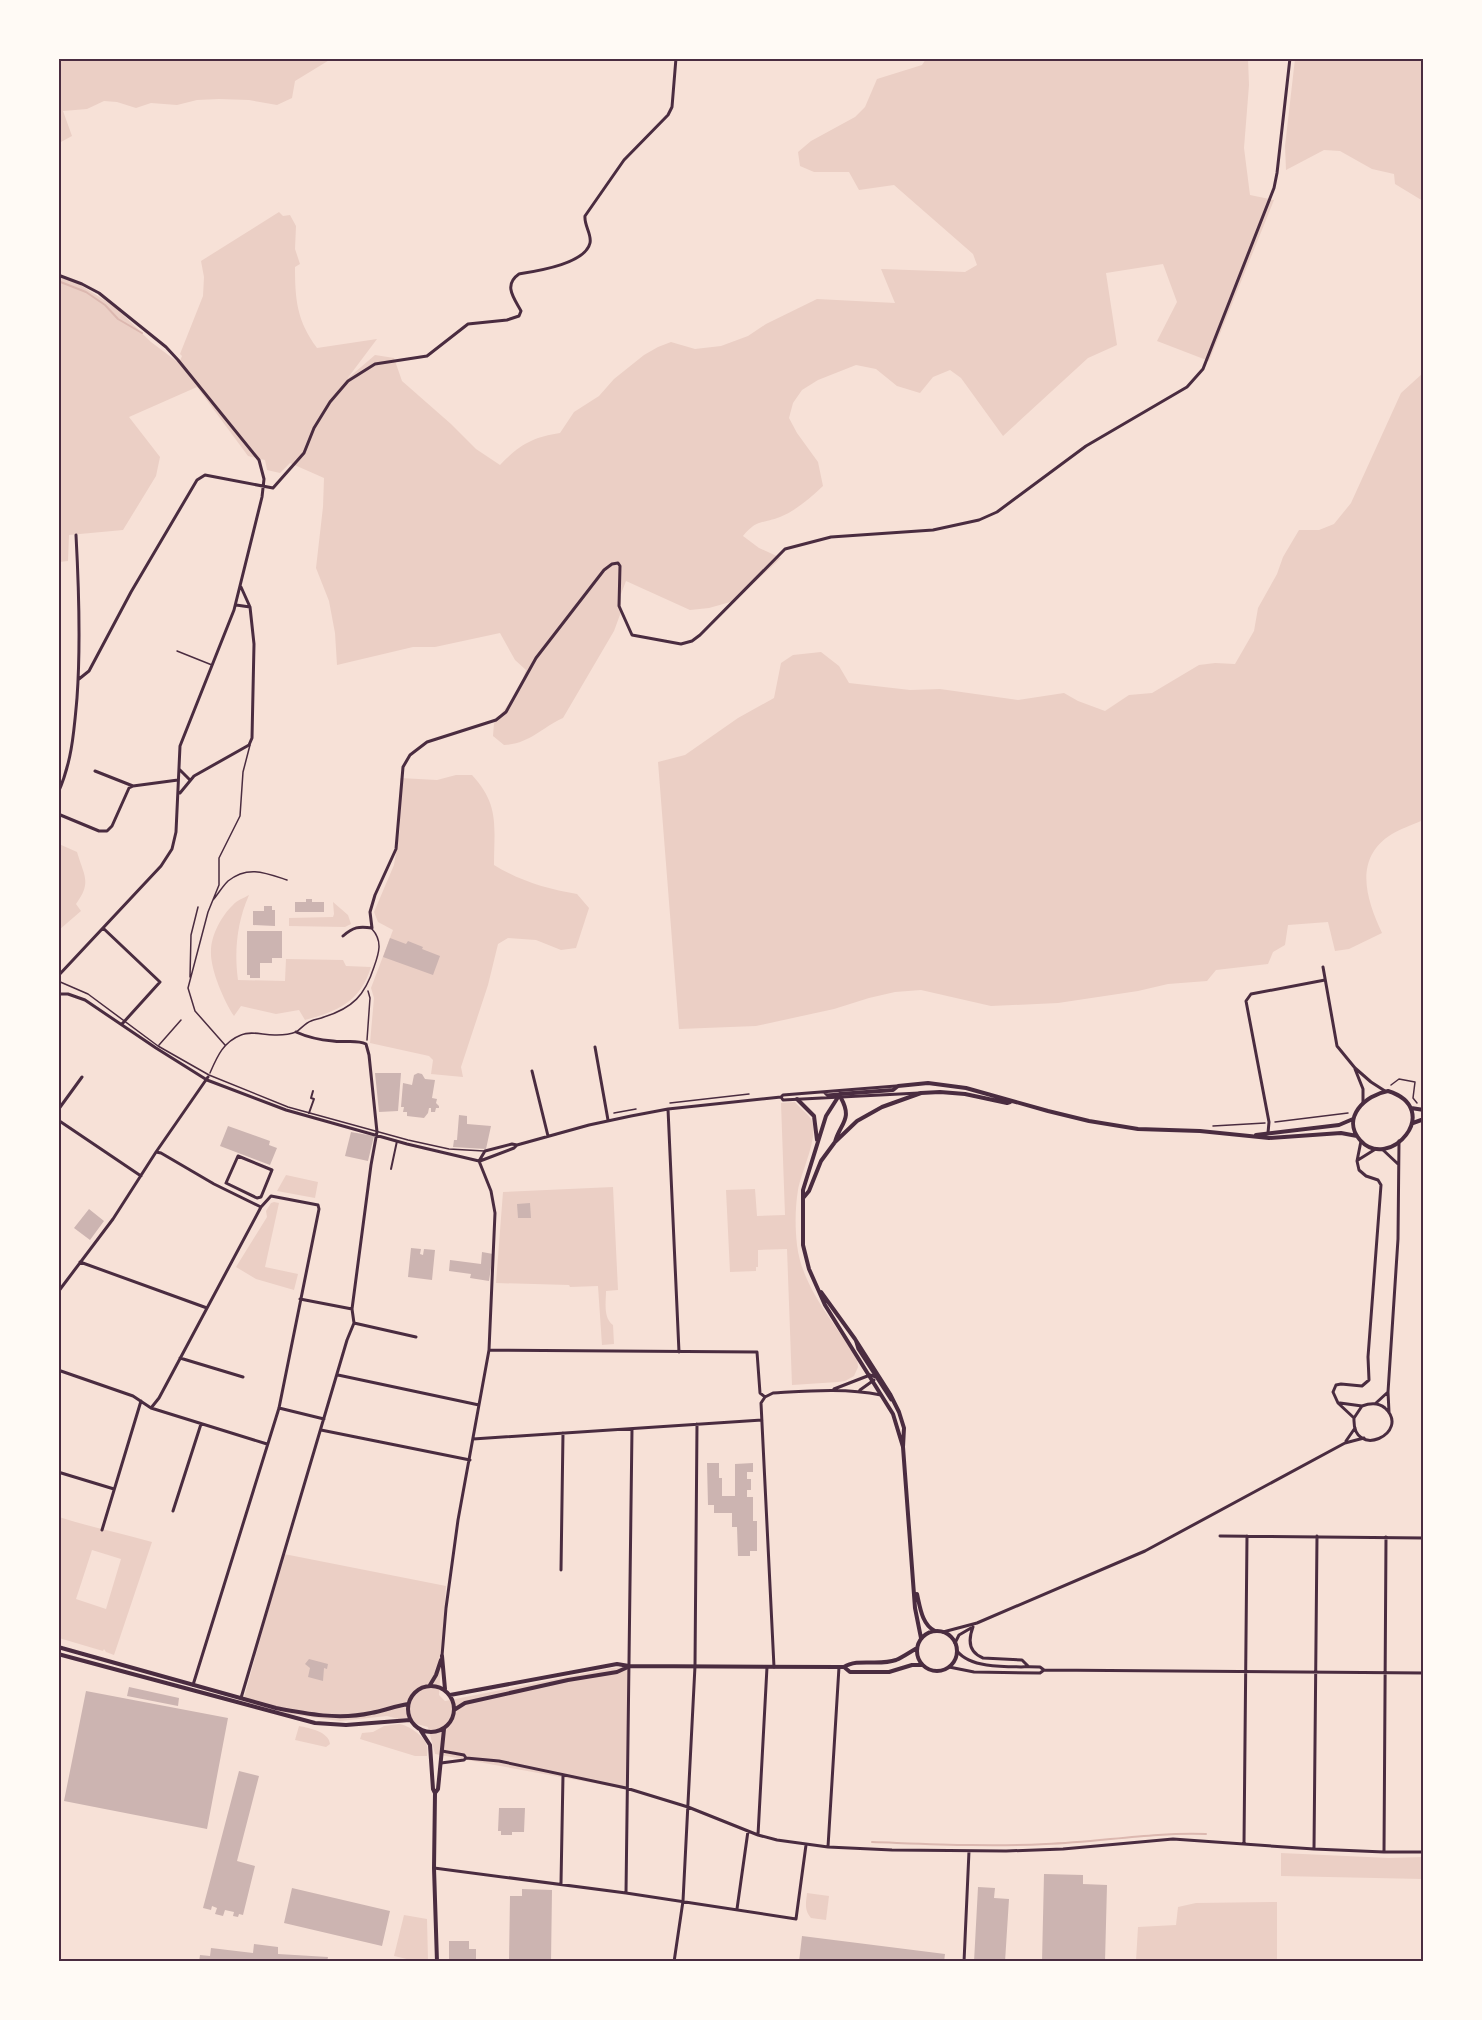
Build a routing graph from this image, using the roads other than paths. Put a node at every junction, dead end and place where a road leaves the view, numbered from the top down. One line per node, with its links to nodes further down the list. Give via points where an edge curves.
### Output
1 (676, 58): 4 (street, via 672,107 624,160 585,216 590,244 584,253 569,262 514,277 510,290 521,311 519,316 468,324 427,356 375,364 348,381 314,428 304,453 273,488)
2 (1290, 58): 25 (street, via 1274,188 1203,369 1187,387 1086,446 997,512 980,520 933,530 831,537 784,549 692,641 681,644 632,635 619,606 620,566 612,564 536,658 506,712 496,720 427,742 410,755 403,767 396,849 375,895 370,912)
3 (58, 275): 4 (street, via 99,293 166,347 259,460)
4 (263, 486): 6 (street); 11 (street, via 206,475 197,480 89,670)
5 (76, 535): 11 (street)
6 (241, 587): 7 (street); 8 (street)
7 (236, 605): 8 (street); 10 (street)
8 (250, 607): 12 (street, via 254,644)
9 (177, 651): 10 (lane)
10 (213, 665): 13 (street, via 180,746)
11 (79, 679): 18 (street, via 73,745)
12 (252, 738): 16 (street, via 249,745); 22 (lane, via 243,772 240,816 219,858 219,885)
13 (179, 769): 15 (street); 16 (street)
14 (95, 771): 17 (street)
15 (178, 780): 17 (street); 19 (street)
16 (190, 780): 19 (street)
17 (133, 786): 20 (street, via 107,831)
18 (58, 793)
19 (179, 795): 24 (street, via 176,832 168,855)
20 (58, 814)
21 (287, 880): 22 (lane, via 249,871 228,882)
22 (212, 900): 29 (lane)
23 (198, 907): 29 (lane, via 191,935)
24 (103, 928): 28 (street); 34 (street, via 160,982)
25 (372, 928): 26 (street, via 353,928); 35 (lane, via 380,944 368,987 344,1008 309,1021)
26 (343, 936)
27 (1323, 967): 30 (street)
28 (58, 975)
29 (190, 979): 36 (lane, via 188,988 195,1011)
30 (1325, 980): 39 (street, via 1337,1046); 63 (street, via 1247,997)
31 (58, 981): 34 (lane, via 88,994)
32 (58, 994): 34 (street, via 85,1000)
33 (181, 1020): 37 (lane)
34 (124, 1023): 37 (lane); 42 (street, via 156,1048)
35 (296, 1032): 36 (lane, via 242,1034); 64 (street, via 334,1042 366,1044)
36 (225, 1045): 42 (lane)
37 (158, 1046): 42 (lane)
38 (595, 1047): 61 (street)
39 (1354, 1068): 45 (street); 52 (street, via 1363,1089)
40 (532, 1071): 66 (street)
41 (82, 1077): 55 (street)
42 (208, 1077): 57 (lane); 64 (street, via 286,1110); 77 (street)
43 (898, 1086): 46 (street); 48 (street, via 893,1090); 51 (street, via 936,1084 966,1088)
44 (313, 1091): 57 (street)
45 (1385, 1091): 52 (street); 53 (street, via 1397,1094)
46 (824, 1092): 48 (street); 49 (street)
47 (921, 1093): 48 (street); 51 (street); 71 (street, via 857,1121)
48 (840, 1096): 50 (street); 68 (street, via 825,1116); 71 (street, via 845,1123)
49 (781, 1097): 50 (street); 54 (street)
50 (797, 1099): 68 (street, via 813,1116)
51 (1010, 1102): 65 (street, via 1123,1127)
52 (1363, 1103): 58 (street)
53 (1411, 1108): 56 (street); 62 (street)
54 (668, 1109): 61 (street); 96 (street)
55 (58, 1110)
56 (1424, 1110)
57 (309, 1113): 64 (lane)
58 (1353, 1119): 63 (street, via 1339,1125); 67 (street)
59 (1424, 1119): 62 (street)
60 (58, 1120): 82 (street)
61 (608, 1120): 66 (street)
62 (1412, 1123): 72 (street)
63 (1268, 1133): 65 (street)
64 (377, 1134): 69 (street); 76 (lane, via 449,1149); 91 (street)
65 (1252, 1135): 67 (street)
66 (548, 1136): 73 (street)
67 (1357, 1136): 70 (street)
68 (817, 1140): 84 (street)
69 (397, 1141): 78 (street); 81 (street)
70 (1361, 1141): 75 (street); 79 (street)
71 (835, 1142): 84 (street, via 821,1161)
72 (1399, 1142): 74 (street); 80 (street)
73 (517, 1145): 76 (street); 78 (street)
74 (1382, 1149): 75 (street); 80 (street)
75 (1374, 1150): 79 (street)
76 (485, 1151): 78 (street)
77 (156, 1152): 82 (street); 85 (street)
78 (479, 1161): 95 (street, via 496,1222)
79 (1357, 1161): 109 (street, via 1361,1173 1381,1185 1368,1357 1370,1378 1362,1386 1336,1385 1333,1392)
80 (1398, 1164): 105 (street, via 1398,1239)
81 (391, 1169)
82 (141, 1176): 86 (street)
83 (264, 1190): 83 (street, via 257,1198 226,1183 238,1156 272,1170)
84 (804, 1198): 87 (street, via 803,1245)
85 (261, 1207): 89 (street, via 271,1196 318,1207); 90 (street)
86 (80, 1262): 88 (street); 90 (street)
87 (819, 1290): 94 (street); 100 (street)
88 (58, 1292)
89 (300, 1299): 91 (street); 115 (street)
90 (207, 1308): 97 (street)
91 (352, 1309): 92 (street)
92 (354, 1323): 93 (street); 99 (street)
93 (416, 1337)
94 (855, 1339): 102 (street); 112 (street)
95 (489, 1350): 96 (street); 111 (street)
96 (679, 1352): 107 (street, via 757,1352 760,1393)
97 (180, 1358): 101 (street); 114 (street)
98 (58, 1370): 108 (street)
99 (338, 1375): 111 (street); 118 (street)
100 (870, 1375): 102 (street); 103 (street)
101 (243, 1377)
102 (875, 1379): 104 (street); 106 (street); 112 (street)
103 (832, 1389): 104 (street); 107 (street)
104 (858, 1391): 106 (street)
105 (1388, 1392): 110 (street); 116 (street)
106 (881, 1395): 130 (street, via 893,1414)
107 (765, 1397): 119 (street, via 761,1403)
108 (141, 1401): 114 (street); 133 (street)
109 (1338, 1403): 113 (street); 117 (street)
110 (1376, 1403): 113 (street); 116 (street)
111 (479, 1405): 127 (street)
112 (897, 1406): 130 (street, via 904,1428)
113 (1362, 1406): 117 (street)
114 (151, 1408): 120 (street)
115 (279, 1408): 118 (street); 129 (street)
116 (1389, 1413): 126 (street, via 1391,1424 1386,1435 1376,1440)
117 (1354, 1418): 122 (street)
118 (324, 1419): 124 (street)
119 (762, 1420): 121 (street); 159 (street)
120 (201, 1424): 129 (street); 134 (street)
121 (698, 1424): 123 (street); 156 (street)
122 (1355, 1428): 126 (street); 128 (street)
123 (632, 1429): 125 (street); 155 (street)
124 (321, 1430): 131 (street); 171 (street)
125 (563, 1433): 127 (street); 141 (street)
126 (1364, 1438): 128 (street)
127 (473, 1439): 131 (street)
128 (1345, 1443): 143 (street, via 1145,1551)
129 (267, 1444): 167 (street)
130 (903, 1447): 142 (street)
131 (470, 1460): 153 (street, via 452,1563)
132 (58, 1472): 133 (street)
133 (114, 1489): 135 (street)
134 (173, 1511)
135 (102, 1530)
136 (1220, 1536): 137 (street)
137 (1247, 1536): 138 (street); 163 (street)
138 (1317, 1536): 139 (street); 164 (street)
139 (1386, 1537): 140 (street); 165 (street)
140 (1424, 1538)
141 (561, 1570)
142 (915, 1584): 145 (street, via 925,1621); 147 (street)
143 (977, 1623): 144 (street); 146 (street)
144 (973, 1627): 148 (street, via 958,1635); 158 (street, via 969,1644 974,1654 1022,1660)
145 (935, 1631): 146 (street); 147 (street)
146 (943, 1632): 148 (street)
147 (921, 1638): 150 (street)
148 (955, 1643): 151 (street)
149 (58, 1647): 167 (street)
150 (917, 1648): 154 (street); 160 (street, via 897,1660)
151 (957, 1651): 158 (street, via 971,1662); 161 (street)
152 (58, 1654): 174 (street, via 315,1724)
153 (442, 1656): 168 (street); 169 (street)
154 (922, 1665): 160 (street, via 889,1672 850,1672); 161 (street, via 938,1671)
155 (629, 1666): 156 (street); 170 (street, via 617,1664); 173 (street, via 617,1672 465,1703); 181 (street)
156 (695, 1666): 157 (street); 183 (street)
157 (767, 1666): 159 (street); 185 (street)
158 (1028, 1666): 162 (street)
159 (774, 1667): 160 (street)
160 (841, 1667): 188 (street)
161 (949, 1667): 162 (street, via 974,1672)
162 (1044, 1670): 163 (street)
163 (1246, 1671): 164 (street); 186 (street)
164 (1315, 1672): 165 (street); 189 (street)
165 (1384, 1672): 166 (street); 191 (street)
166 (1424, 1673)
167 (193, 1685): 171 (street)
168 (430, 1685): 169 (street); 172 (street, via 416,1691)
169 (445, 1690): 170 (street)
170 (450, 1695): 173 (street)
171 (241, 1698): 172 (street, via 276,1708 337,1717)
172 (408, 1704): 174 (street)
173 (454, 1710): 175 (street)
174 (410, 1720): 176 (street)
175 (444, 1729): 176 (street); 177 (street)
176 (422, 1731): 182 (street, via 430,1745)
177 (442, 1751): 178 (street); 179 (street)
178 (466, 1758): 179 (street); 180 (street)
179 (441, 1763): 182 (street)
180 (563, 1774): 181 (street); 194 (street)
181 (626, 1788): 183 (street); 195 (street)
182 (435, 1793): 193 (street)
183 (688, 1807): 184 (street); 196 (street)
184 (748, 1831): 185 (street); 197 (street)
185 (758, 1835): 187 (street)
186 (1244, 1844): 189 (street); 190 (street, via 1173,1839 1063,1850)
187 (806, 1845): 188 (street); 197 (street, via 796,1918)
188 (828, 1847): 190 (street)
189 (1314, 1850): 191 (street)
190 (969, 1851): 200 (street)
191 (1384, 1852): 192 (street)
192 (1424, 1852)
193 (434, 1868): 194 (street); 198 (street)
194 (561, 1884): 195 (street)
195 (626, 1893): 196 (street)
196 (683, 1901): 197 (street); 199 (street)
197 (737, 1909)
198 (437, 1962)
199 (674, 1962)
200 (964, 1962)

